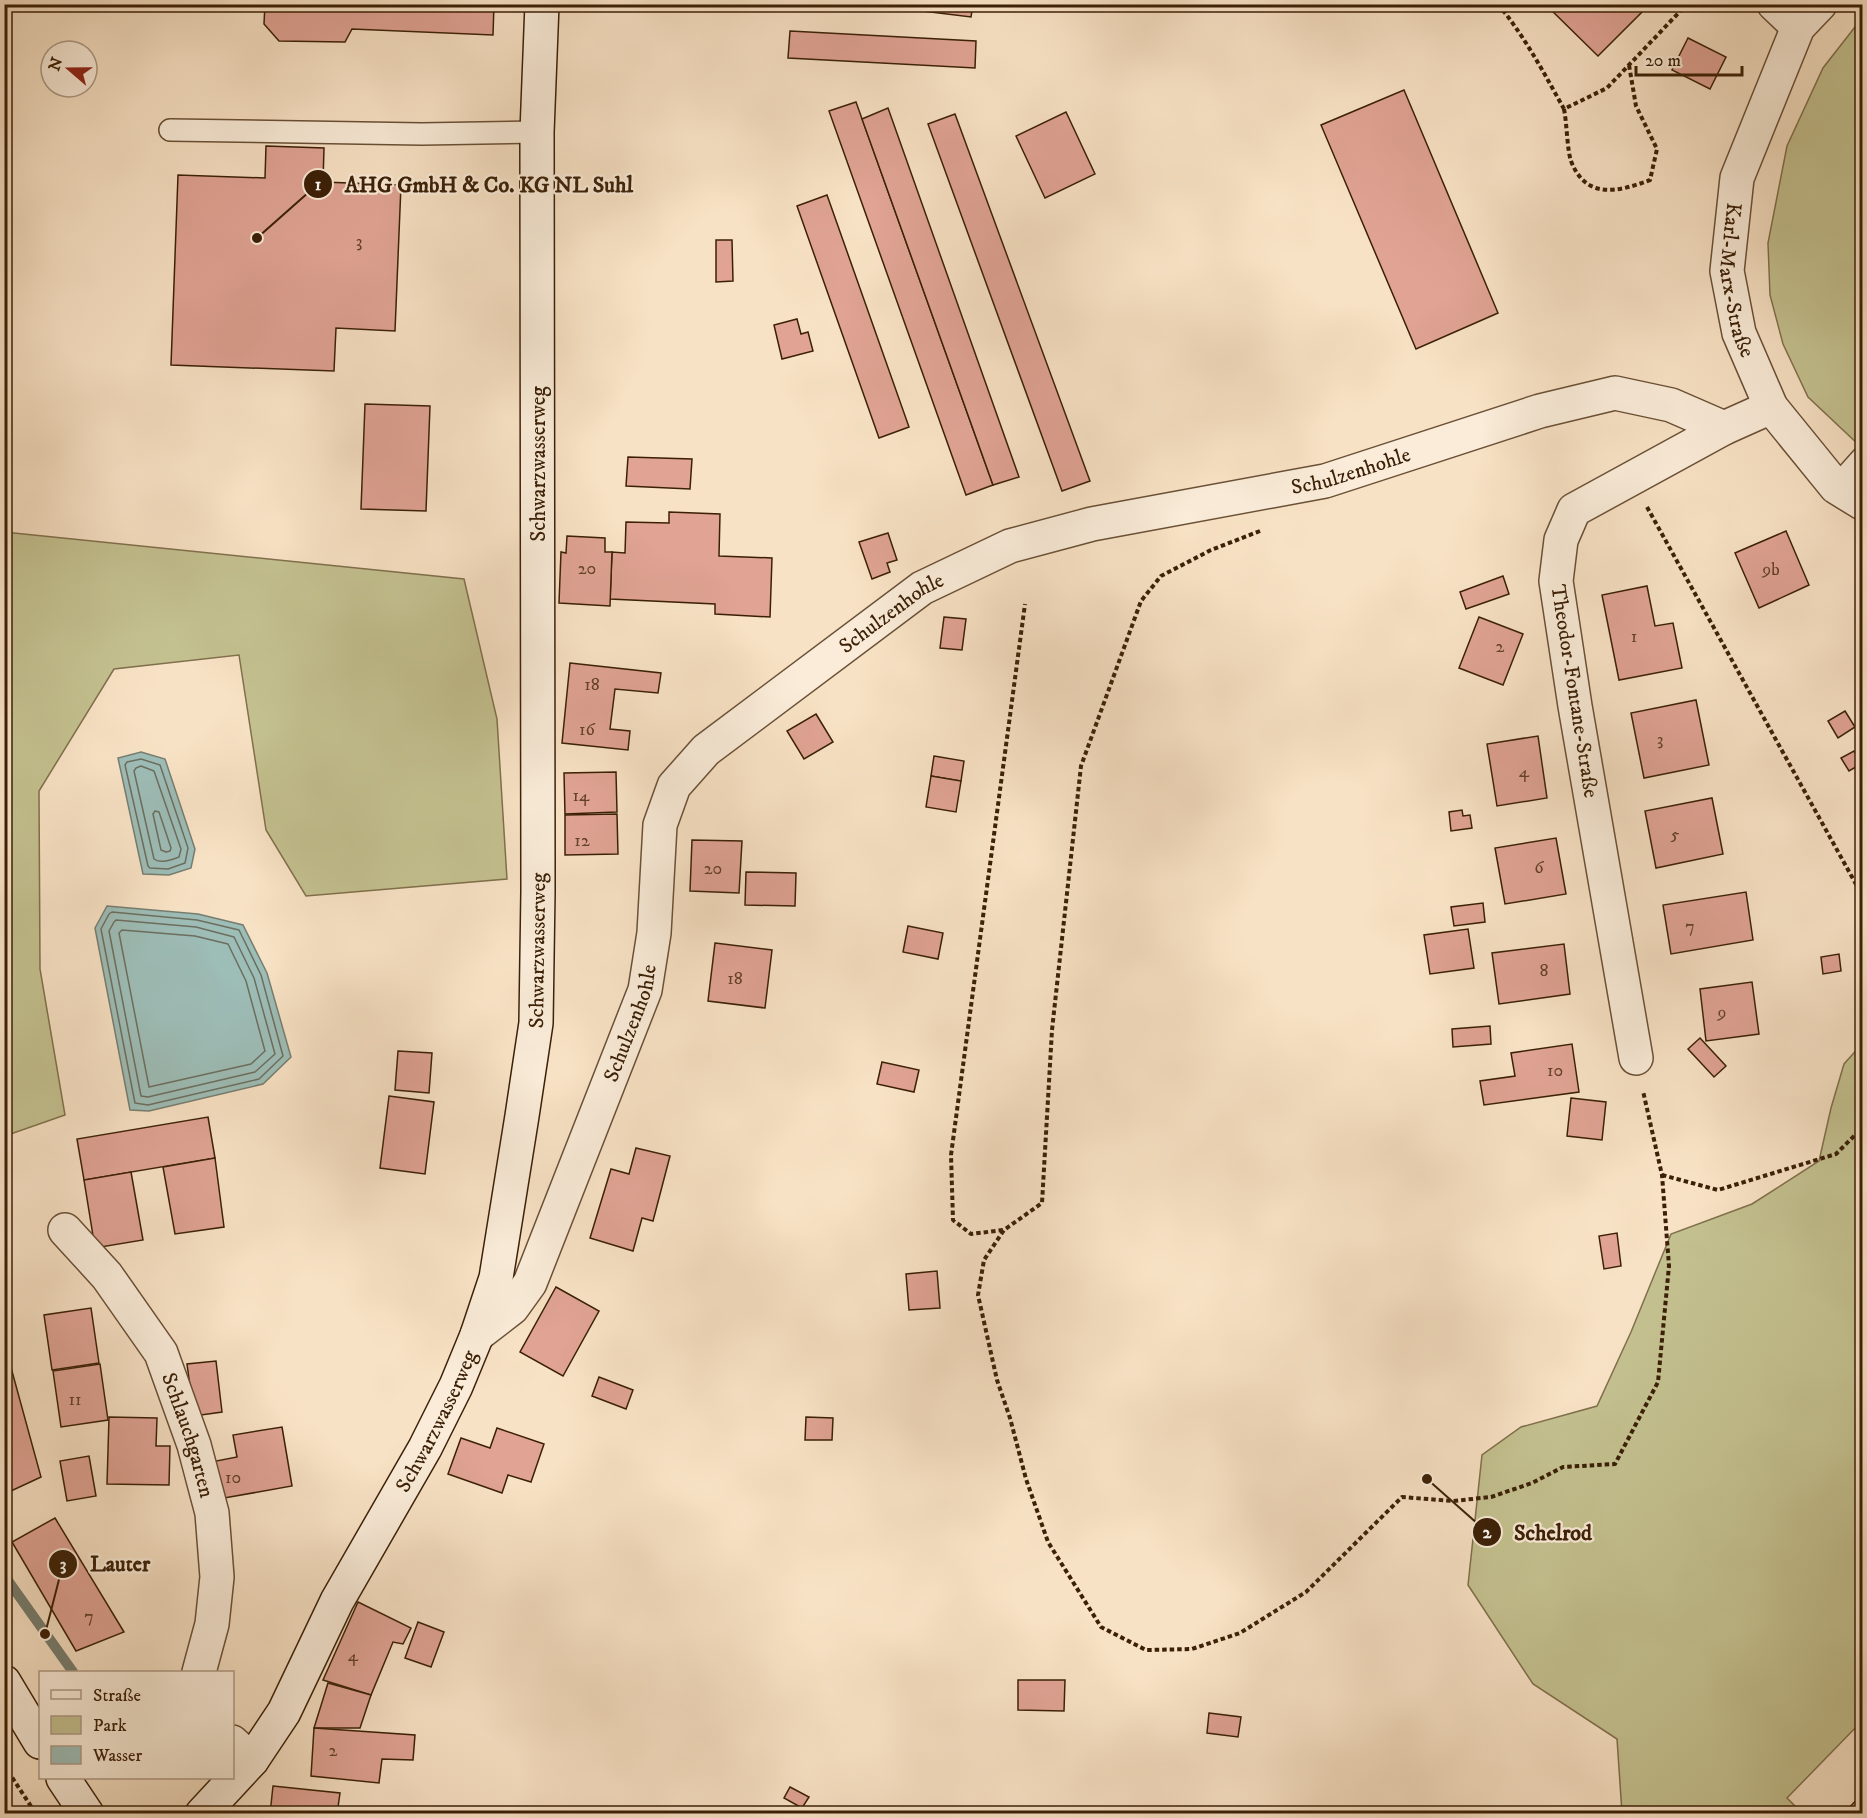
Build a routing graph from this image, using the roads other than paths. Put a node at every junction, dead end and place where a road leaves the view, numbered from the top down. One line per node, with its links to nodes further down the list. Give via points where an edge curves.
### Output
1 (542, 4): 5 (street, Schwarzwasserweg)
2 (1774, 4): 3 (street, Karl-Marx-Straße)
3 (1809, 16): 6 (street, Karl-Marx-Straße, via 1737,178 1727,271 1739,333)
4 (170, 130): 5 (lane)
5 (537, 132): 12 (street, Schwarzwasserweg, via 536,1023 496,1278)
6 (1771, 407): 7 (street, Theodor-Fontane-Straße); 9 (street, Karl-Marx-Straße)
7 (1724, 428): 10 (street, Theodor-Fontane-Straße, via 1574,510 1562,540 1556,581); 12 (street, Schulzenhohle, via 1671,405 1615,393 1540,411 1325,481 1092,524 1010,546 922,588 706,750 674,786 660,825 654,933 645,990 530,1283 512,1308)
8 (1863, 458): 9 (lane)
9 (1849, 495)
10 (1636, 1058)
11 (65, 1230): 13 (street, Schlauchgarten, via 107,1276 161,1353 194,1445 212,1513 217,1577 212,1624)
12 (477, 1335): 16 (street, Schwarzwasserweg, via 425,1448 337,1601 284,1712)
13 (199, 1671)
14 (4, 1682): 15 (street)
15 (39, 1740)
16 (242, 1751)
17 (64, 1779): 19 (street)
18 (224, 1779): 20 (street, Schwarzwasserweg)
19 (87, 1814)
20 (202, 1814)

